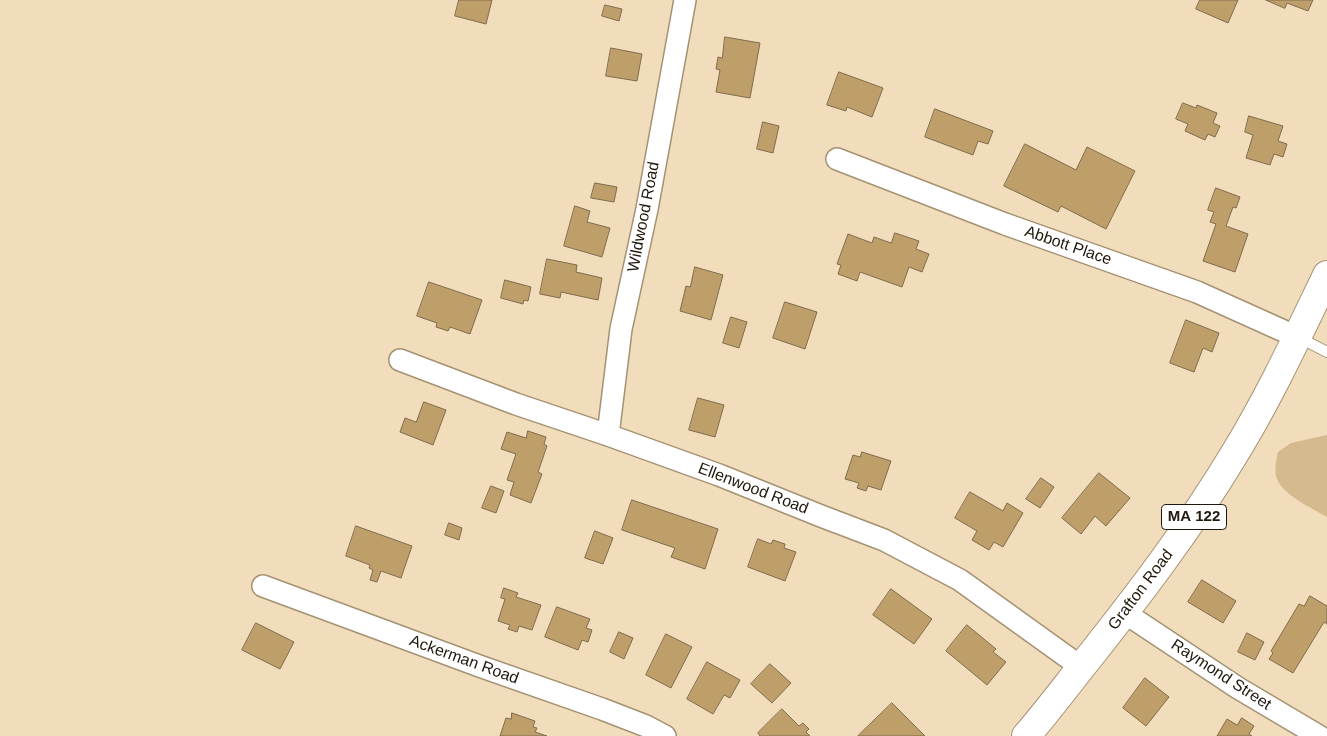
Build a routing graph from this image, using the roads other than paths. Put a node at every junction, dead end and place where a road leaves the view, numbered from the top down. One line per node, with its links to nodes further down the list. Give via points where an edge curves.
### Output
1 (685, 0): 7 (street, Wildwood Road, via 647,209 621,329)
2 (837, 159): 4 (street, Abbott Place, via 1005,224 1197,292)
3 (1327, 275): 4 (highway, Grafton Road / MA 122)
4 (1297, 337): 5 (lane); 9 (highway, Grafton Road / MA 122, via 1235,453 1186,530)
5 (1327, 352)
6 (400, 360): 7 (street, Ellenwood Road)
7 (608, 435): 10 (street, Ellenwood Road, via 884,540 960,580)
8 (263, 586): 11 (street, Ackerman Road, via 602,709)
9 (1125, 613): 10 (highway, Grafton Road / MA 122); 14 (street, Raymond Street, via 1238,688)
10 (1081, 667): 13 (highway, Grafton Road / MA 122)
11 (644, 731): 12 (street, Ackerman Road)
12 (664, 736)
13 (1026, 736)
14 (1318, 736)

